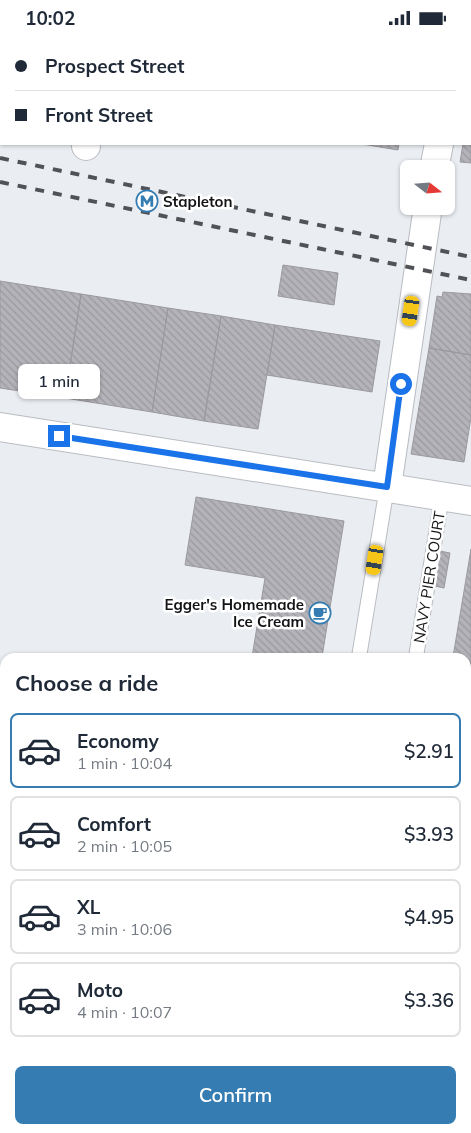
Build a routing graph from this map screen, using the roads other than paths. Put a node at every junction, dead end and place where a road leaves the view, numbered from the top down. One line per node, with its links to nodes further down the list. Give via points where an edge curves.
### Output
1 (439, 145): 2 (street)
2 (436, 160)
3 (427, 215): 5 (street)
4 (0, 427): 5 (street)
5 (387, 487): 6 (street); 8 (lane)
6 (442, 497): 7 (street); 9 (lane, NAVY PIER COURT)
7 (471, 501)
8 (360, 653)
9 (417, 653)

